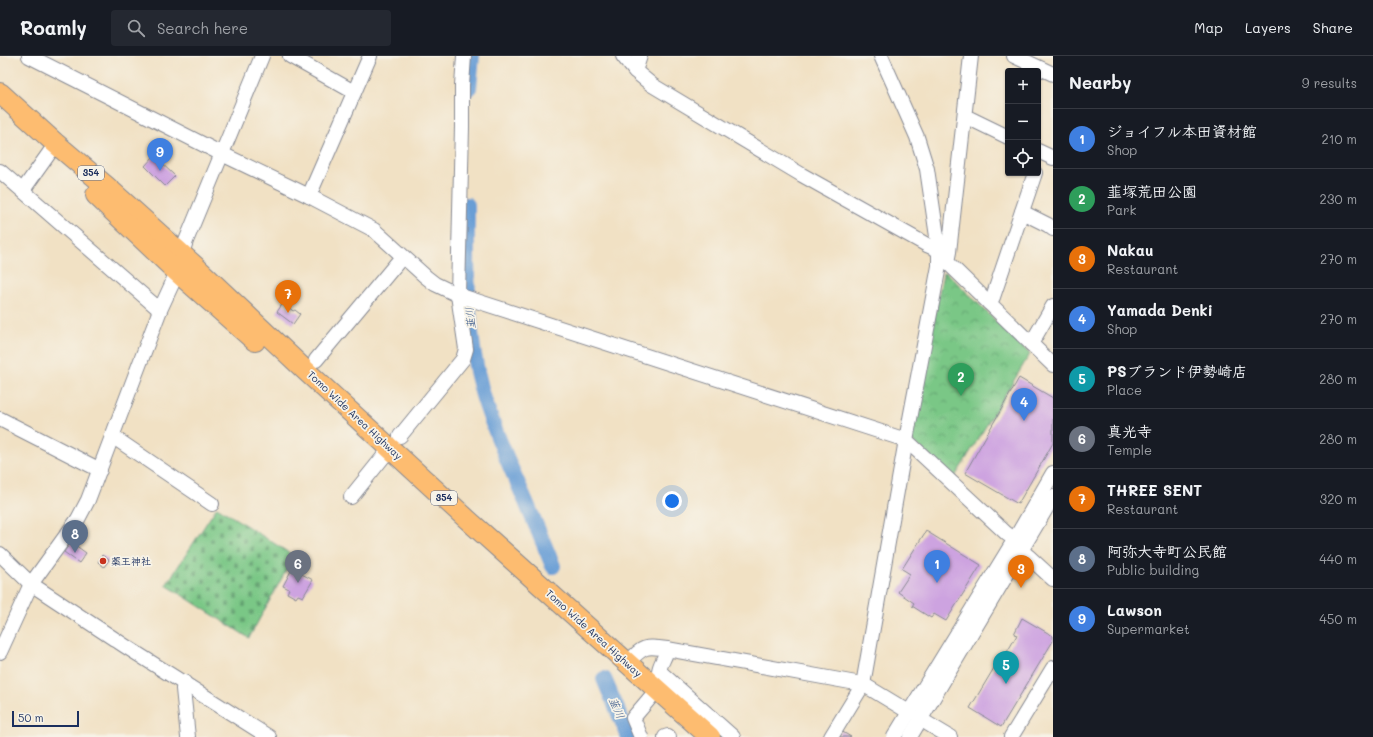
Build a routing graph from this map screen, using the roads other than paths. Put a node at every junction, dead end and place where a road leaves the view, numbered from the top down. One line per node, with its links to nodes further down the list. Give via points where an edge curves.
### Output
1 (29, 56): 19 (street)
2 (262, 56): 19 (street)
3 (290, 56): 14 (street)
4 (370, 56): 14 (street)
5 (464, 56): 29 (street)
6 (623, 56): 11 (street)
7 (640, 56): 11 (street)
8 (881, 56): 27 (street, via 922,151)
9 (971, 56): 16 (street)
10 (1014, 56): 12 (street)
11 (635, 71): 27 (street, via 652,85)
12 (1053, 74)
13 (0, 92): 28 (highway, Tomo Wide Area Highway / 354, via 107,187)
14 (354, 92): 23 (street)
15 (0, 107): 18 (highway, Tomo Wide Area Highway / 354)
16 (965, 118): 17 (street); 27 (street, via 949,252)
17 (1005, 136)
18 (50, 152): 22 (street); 28 (highway, Tomo Wide Area Highway / 354)
19 (222, 154): 23 (street); 28 (street)
20 (0, 171): 22 (street)
21 (1034, 176): 24 (street)
22 (23, 190): 32 (street)
23 (309, 196): 26 (street, via 374,230)
24 (1022, 212): 25 (street); 30 (street, via 994,296)
25 (1053, 228)
26 (402, 257): 29 (street, via 435,284); 34 (street)
27 (942, 257): 30 (street); 39 (street)
28 (179, 262): 32 (street); 40 (highway, Tomo Wide Area Highway / 354); 52 (highway, Tomo Wide Area Highway / 354)
29 (464, 297): 38 (street, via 466,349 463,359); 39 (street)
30 (989, 303): 33 (street)
31 (1053, 306): 33 (street)
32 (160, 310): 37 (street)
33 (1031, 344): 35 (street)
34 (316, 360)
35 (1053, 365)
36 (0, 419): 41 (street)
37 (112, 436): 41 (street); 45 (street)
38 (400, 436)
39 (906, 440): 46 (street); 55 (street)
40 (384, 456): 43 (street); 56 (highway, Tomo Wide Area Highway / 354)
41 (100, 470): 49 (street, via 78,519)
42 (1053, 473): 46 (street)
43 (351, 497)
44 (1053, 497): 46 (street)
45 (212, 504)
46 (1018, 545): 48 (street); 57 (street)
47 (0, 554): 49 (street)
48 (1053, 580)
49 (31, 584): 51 (street); 54 (street)
50 (667, 649): 52 (street, via 646,647); 55 (street); 65 (street, via 659,672)
51 (0, 652)
52 (627, 663): 64 (highway, Tomo Wide Area Highway / 354)
53 (1053, 668): 70 (street)
54 (184, 682): 58 (street); 59 (street)
55 (862, 684): 57 (street); 66 (street)
56 (650, 698): 60 (street, via 634,718); 63 (highway, Tomo Wide Area Highway / 354)
57 (915, 716): 67 (street); 68 (street); 69 (street)
58 (188, 737)
59 (269, 737)
60 (641, 737)
61 (666, 737): 62 (street)
62 (669, 737)
63 (692, 737)
64 (710, 737)
65 (733, 737)
66 (831, 737)
67 (894, 737)
68 (910, 737)
69 (950, 737)
70 (1011, 737)

